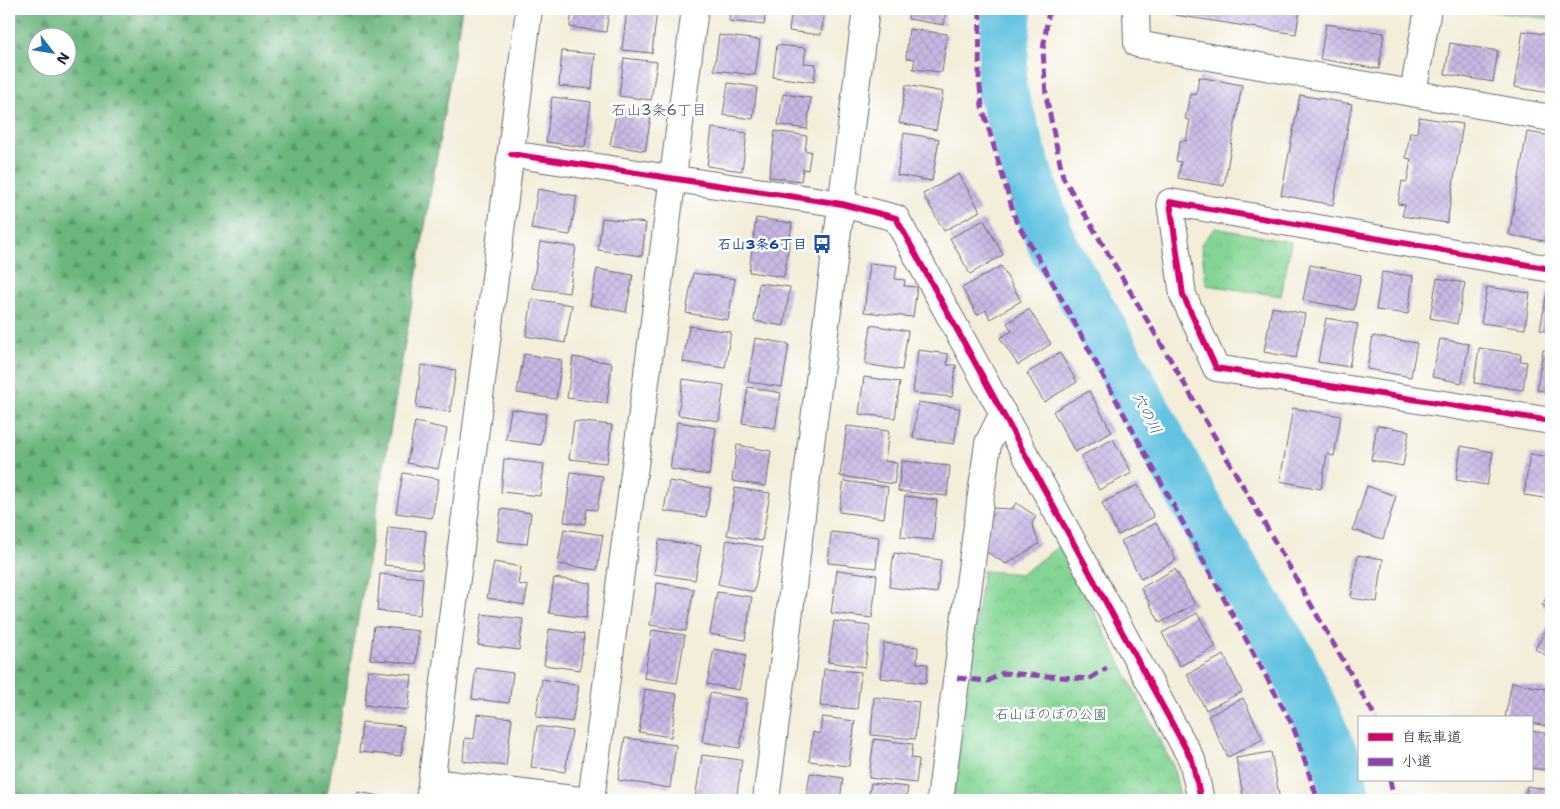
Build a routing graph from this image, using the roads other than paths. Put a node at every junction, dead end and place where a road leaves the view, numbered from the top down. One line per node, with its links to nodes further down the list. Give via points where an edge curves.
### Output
1 (530, 9): 8 (street)
2 (695, 9): 9 (street)
3 (866, 9): 10 (street)
4 (1136, 9): 6 (street, via 1136,44)
5 (1428, 9): 6 (street)
6 (1413, 93): 7 (street)
7 (1551, 118)
8 (511, 154): 9 (street); 14 (street)
9 (672, 179): 10 (street); 16 (street)
10 (842, 204): 12 (street, via 896,218); 17 (street)
11 (1551, 269): 13 (street, via 1170,202 1183,295 1216,368)
12 (1003, 413): 18 (street, via 988,443); 19 (street, via 1192,760)
13 (1551, 421)
14 (431, 791): 15 (street)
15 (581, 800)
16 (591, 800)
17 (766, 800)
18 (940, 800)
19 (1201, 800)

